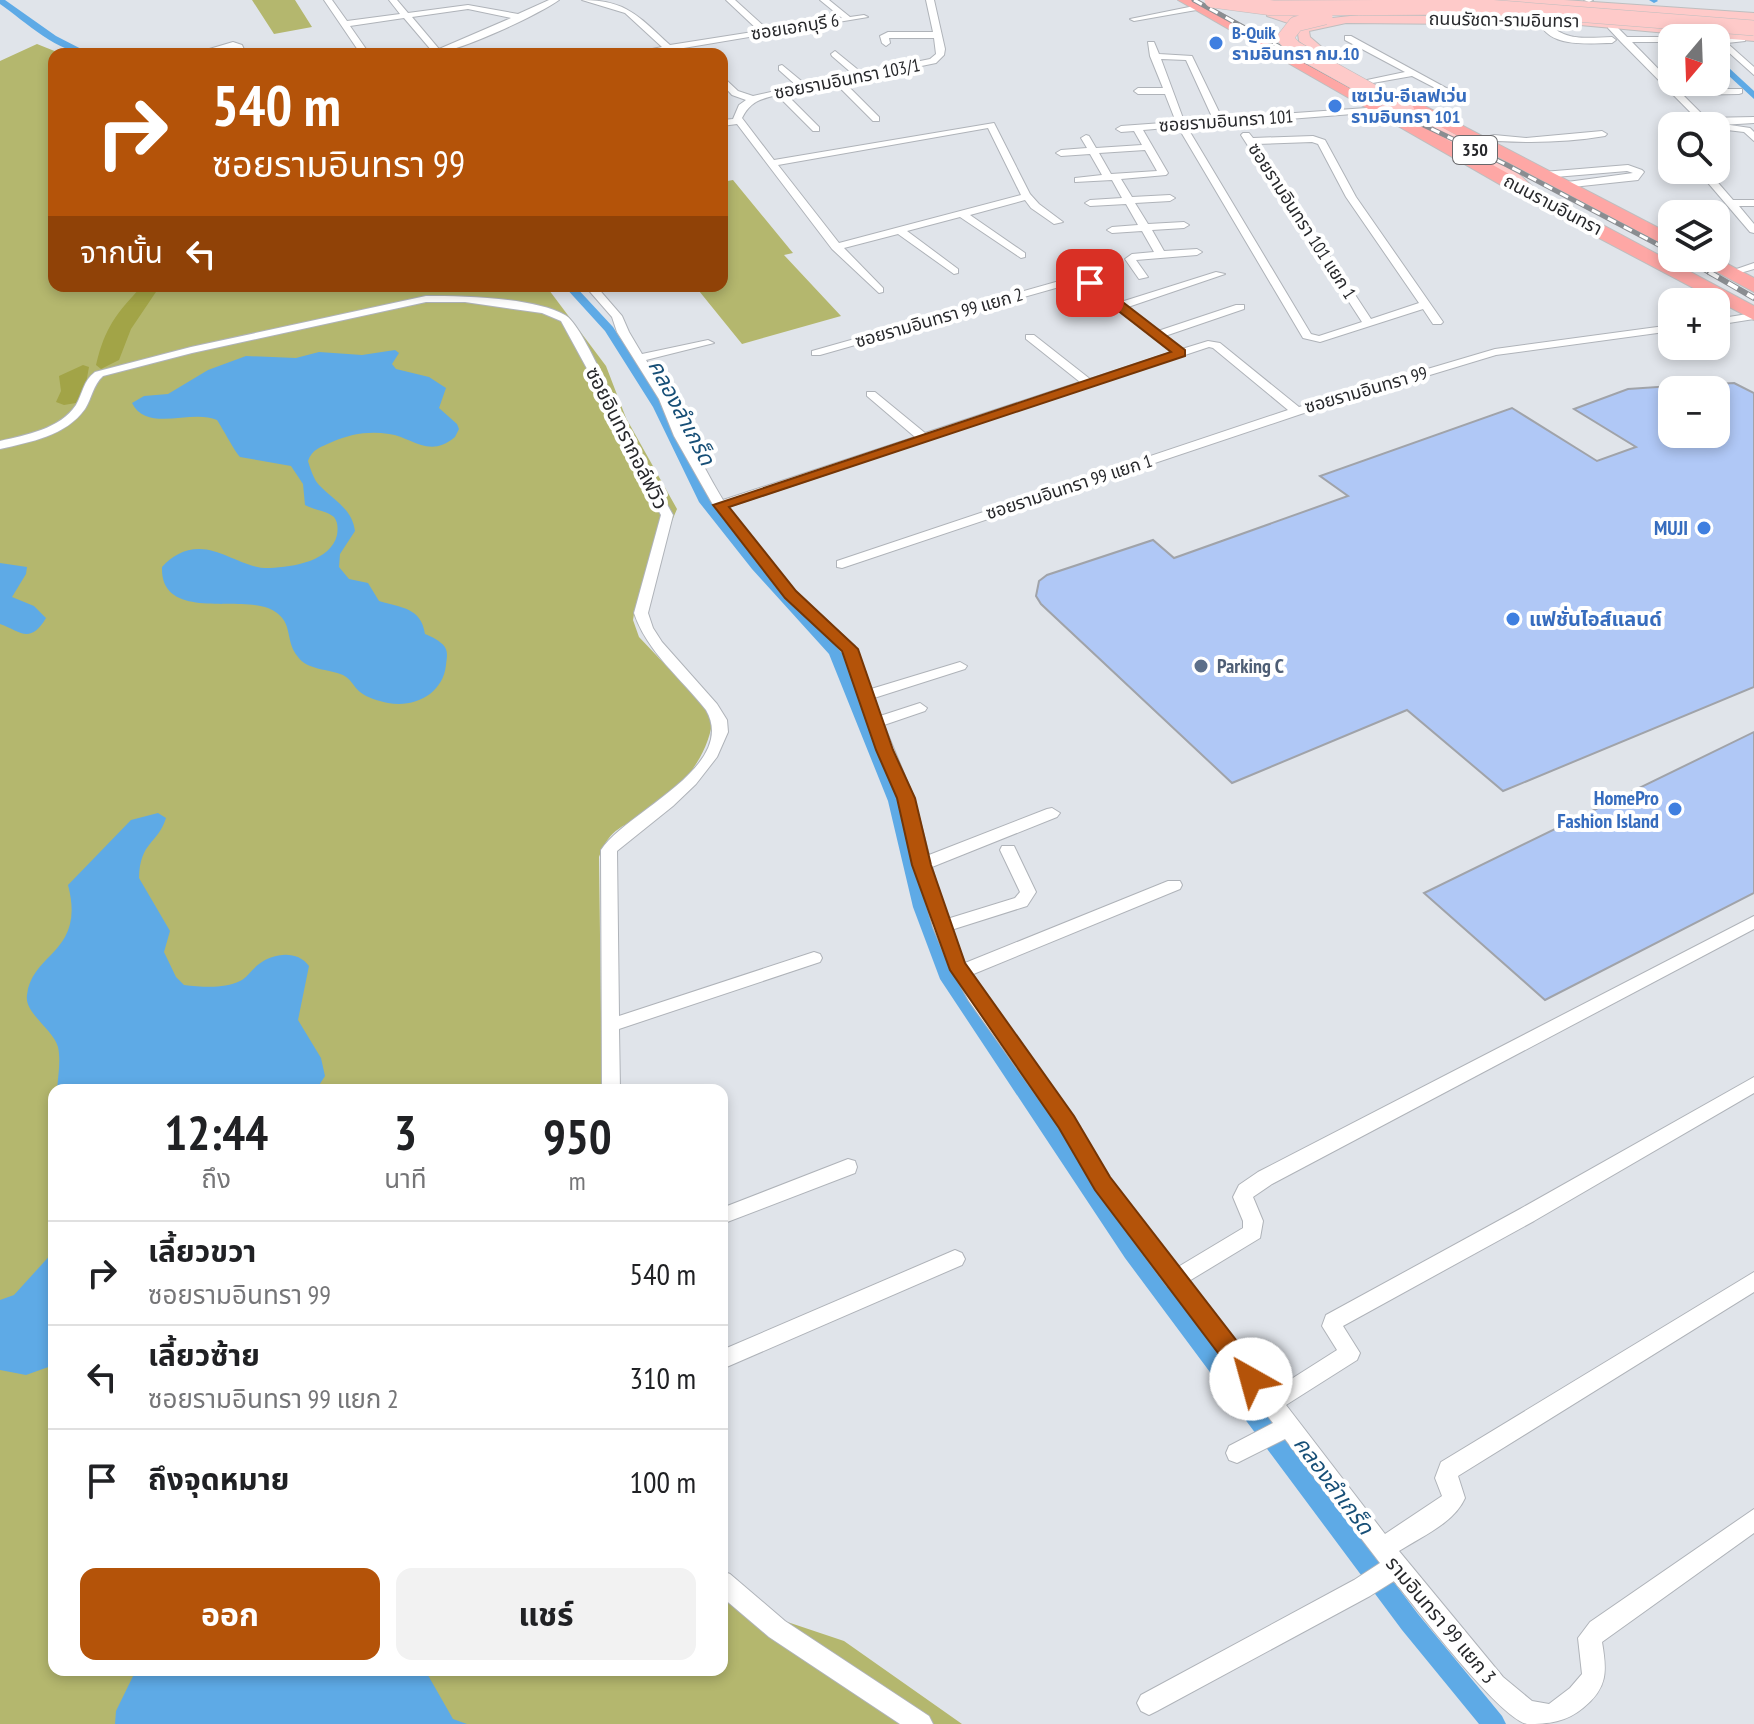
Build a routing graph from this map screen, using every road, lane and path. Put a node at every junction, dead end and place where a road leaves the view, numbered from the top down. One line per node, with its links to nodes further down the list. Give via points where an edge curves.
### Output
1 (328, 0): 21 (street)
2 (393, 0): 14 (street)
3 (555, 0): 17 (street)
4 (586, 0): 37 (street, via 628,11)
5 (730, 0): 24 (street)
6 (824, 0): 19 (street)
7 (930, 0): 26 (street, ซอยรามอินทรา 103/1)
8 (1363, 0): 12 (main road)
9 (1507, 0): 23 (main road, ถนนรัชดา-รามอินทรา, via 1668,9)
10 (1580, 0): 11 (main road)
11 (1588, 0): 23 (main road)
12 (1300, 2): 15 (main road); 22 (main road, ถนนรัชดา-รามอินทรา, via 1280,7 1274,16)
13 (1207, 5): 15 (highway, ถนนรามอินทรา); 20 (street); 23 (main road, ถนนรัชดา-รามอินทรา, bridge, via 1487,7)
14 (405, 15): 17 (street, via 475,7); 21 (street); 35 (street)
15 (1240, 15): 41 (highway, ถนนรามอินทรา); 63 (highway, ถนนรามอินทรา)
16 (1546, 16): 22 (main road, ถนนรัชดา-รามอินทรา / 350); 23 (main road, ถนนรัชดา-รามอินทรา / 350); 23 (main road, via 1624,10); 25 (main road); 92 (main road, ถนนรัชดา-รามอินทรา / 350, bridge, via 1334,16 1298,22 1285,38 1504,169)
17 (519, 17): 36 (street)
18 (864, 17): 19 (street, ซอยเอกบุรี 6)
19 (847, 18): 24 (street, ซอยเอกบุรี 6)
20 (1134, 19)
21 (345, 24): 34 (street)
22 (1315, 24): 41 (main road, via 1302,29 1304,38)
23 (1748, 27): 25 (main road); 38 (street); 45 (street, via 1720,41)
24 (765, 32): 37 (street, ซอยเอกบุรี 6)
25 (1612, 33): 29 (street)
26 (937, 35): 30 (street, via 888,35); 48 (street, ซอยรามอินทรา 103/1, via 940,55 933,61)
27 (1348, 38): 46 (street)
28 (1658, 39): 29 (street)
29 (1624, 40): 43 (street)
30 (886, 43)
31 (1151, 44): 40 (street)
32 (219, 48): 33 (street)
33 (239, 48)
34 (361, 48)
35 (431, 48)
36 (447, 48)
37 (668, 48)
38 (1754, 49)
39 (835, 54): 48 (street)
40 (1154, 56): 53 (street, via 1189,58); 55 (street)
41 (1332, 62): 51 (highway, ถนนรามอินทรา)
42 (1658, 65): 43 (street)
43 (1650, 66): 47 (street)
44 (782, 68): 54 (street)
45 (1754, 72)
46 (1413, 73): 51 (street); 56 (street)
47 (1658, 74)
48 (862, 77): 50 (street, ซอยรามอินทรา 103/1)
49 (728, 82): 62 (street, via 735,93)
50 (839, 82): 54 (street, ซอยรามอินทรา 103/1); 65 (street)
51 (1370, 82): 80 (highway, ถนนรามอินทรา)
52 (1191, 87): 53 (street)
53 (1203, 87): 66 (street)
54 (804, 88): 60 (street, ซอยรามอินทรา 103/1)
55 (1172, 89): 57 (street); 72 (street)
56 (1444, 89)
57 (1138, 91)
58 (1730, 91): 59 (street)
59 (1739, 91)
60 (780, 93): 62 (street, ซอยรามอินทรา 103/1); 75 (street)
61 (1680, 96): 64 (street)
62 (753, 99): 68 (street, ซอยรามอินทรา 103/1, via 744,105)
63 (1378, 109): 69 (street, ซอยรามอินทรา 101); 92 (highway, ถนนรามอินทรา)
64 (1695, 112)
65 (876, 119)
66 (1218, 119)
67 (1754, 120): 71 (street)
68 (739, 121): 70 (street); 85 (street)
69 (1235, 121): 72 (street, ซอยรามอินทรา 101); 81 (street, ซอยรามอินทรา 101 แยก 1)
70 (728, 122)
71 (1730, 122)
72 (1180, 123): 73 (street, ซอยรามอินทรา 101); 123 (street, via 1307,336 1320,339)
73 (1137, 128): 76 (street, ซอยรามอินทรา 101); 82 (street)
74 (1730, 128): 79 (street)
75 (816, 129)
76 (1121, 129)
77 (1602, 134): 80 (street)
78 (1086, 138): 83 (street)
79 (1754, 138)
80 (1478, 140): 86 (highway, ถนนรามอินทรา)
81 (1251, 141): 118 (street, via 1322,142 1351,197); 123 (street, ซอยรามอินทรา 101 แยก 1)
82 (1149, 147): 83 (street); 87 (street, via 1163,173)
83 (1094, 151): 84 (street); 87 (street)
84 (1061, 153)
85 (771, 163): 91 (street, via 991,125); 106 (street)
86 (1543, 175): 90 (highway, ถนนรามอินทรา); 90 (street, via 1628,168 1639,172 1635,178)
87 (1111, 178): 88 (street); 94 (street)
88 (1078, 180)
89 (1714, 184): 96 (street)
90 (1563, 185): 105 (highway, ถนนรามอินทรา)
91 (1027, 197): 98 (street); 99 (street)
92 (1536, 197): 121 (highway, ถนนรามอินทรา)
93 (1170, 198): 94 (street)
94 (1129, 201): 95 (street); 101 (street)
95 (1090, 203)
96 (1731, 203): 97 (street); 104 (street)
97 (1754, 203)
98 (962, 214): 102 (street); 108 (street)
99 (1058, 222)
100 (1184, 225): 101 (street)
101 (1145, 227): 103 (street); 109 (street)
102 (899, 230): 106 (street); 111 (street)
103 (1112, 230)
104 (1754, 230)
105 (1658, 236)
106 (836, 247): 116 (street)
107 (1197, 252): 109 (street)
108 (1021, 255)
109 (1161, 255): 114 (street, via 1130,258)
110 (1754, 266): 112 (street)
111 (954, 271)
112 (1730, 273): 115 (highway)
113 (1220, 274): 119 (street)
114 (1143, 277)
115 (1754, 286)
116 (879, 290)
117 (596, 292): 131 (street, รามอินทรา 99 แยก 3, via 613,310)
118 (1424, 305): 123 (street); 124 (street)
119 (1120, 306): 126 (street, ซอยรามอินทรา 99 แยก 2); 129 (street, ซอยรามอินทรา 99 แยก 2, via 1077,279)
120 (1240, 307): 126 (street)
121 (1754, 315): 122 (street)
122 (1730, 319)
123 (1368, 322)
124 (1437, 322)
125 (1658, 330): 134 (street, ซอยรามอินทรา 99, via 1495,352)
126 (1156, 335): 130 (street, ซอยรามอินทรา 99 แยก 2)
127 (1030, 337): 132 (street)
128 (708, 343): 131 (street)
129 (816, 353)
130 (1180, 353): 132 (street, ซอยรามอินทรา 99); 134 (street, ซอยรามอินทรา 99, via 1216,345)
131 (639, 358): 137 (street, รามอินทรา 99 แยก 3)
132 (1089, 384): 135 (street, ซอยรามอินทรา 99)
133 (871, 394): 135 (street)
134 (1297, 411): 138 (street, ซอยรามอินทรา 99 แยก 1)
135 (925, 439): 137 (street, ซอยรามอินทรา 99)
136 (0, 445): 151 (street, ซอยอินทรากอล์ฟวิว, via 73,417 90,380 99,374 191,350 426,299 544,310 565,319 667,515 642,624 654,645 721,719 721,731 697,775 609,850)
137 (720, 505): 140 (street, รามอินทรา 99 แยก 3, via 790,595 850,649)
138 (842, 564)
139 (960, 666): 140 (street)
140 (868, 695): 142 (street, รามอินทรา 99 แยก 3)
141 (920, 708): 142 (street)
142 (876, 722): 145 (street, รามอินทรา 99 แยก 3, via 906,798)
143 (1052, 813): 145 (street)
144 (1008, 850): 148 (street, via 1026,897)
145 (921, 865): 148 (street, รามอินทรา 99 แยก 3)
146 (1174, 885): 150 (street)
147 (1754, 922): 157 (street, via 1265,1178 1243,1197 1253,1232)
148 (941, 927): 150 (street, รามอินทรา 99 แยก 3)
149 (814, 958): 151 (street)
150 (961, 972): 157 (street, รามอินทรา 99 แยก 3)
151 (609, 1026): 152 (street, ซอยอินทรากอล์ฟวิว)
152 (611, 1084)
153 (1754, 1084): 160 (street, via 1333,1321 1350,1353)
154 (848, 1167): 155 (street)
155 (728, 1214)
156 (955, 1259): 159 (street)
157 (1174, 1280): 160 (street, รามอินทรา 99 แยก 3)
158 (1754, 1281): 164 (street, via 1449,1469 1446,1478 1454,1498)
159 (728, 1357)
160 (1271, 1403): 161 (street, รามอินทรา 99 แยก 3)
161 (1284, 1429): 162 (street); 164 (street, รามอินทรา 99 แยก 3)
162 (1246, 1450)
163 (1754, 1520): 164 (street, รามอินทรา 99 แยก 3, via 1598,1630 1590,1638 1593,1679 1552,1716 1527,1712 1495,1685)
164 (1388, 1563): 166 (street, via 1362,1588)
165 (728, 1587): 167 (street, via 777,1629)
166 (1149, 1703)
167 (921, 1724)

